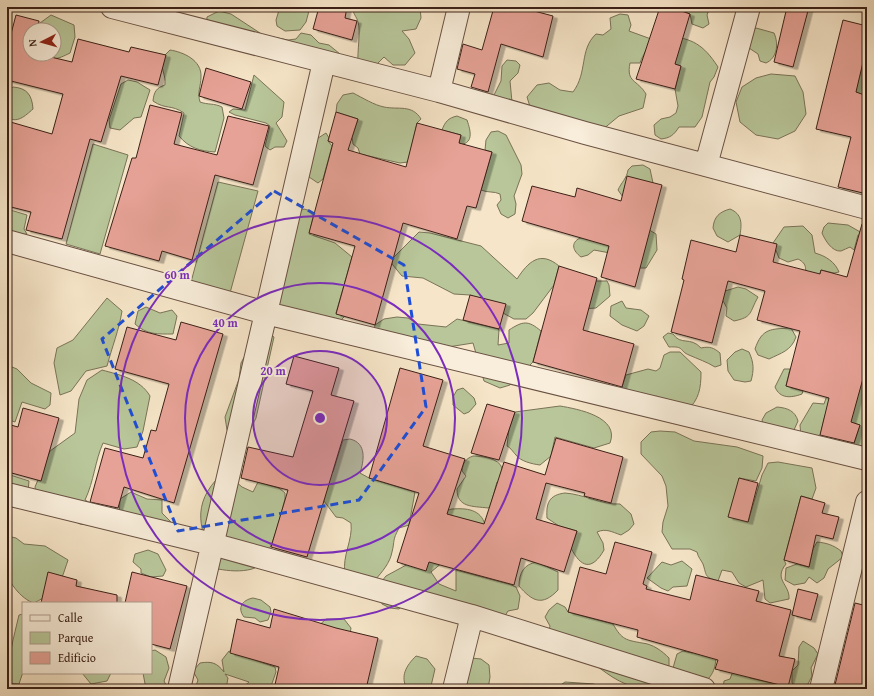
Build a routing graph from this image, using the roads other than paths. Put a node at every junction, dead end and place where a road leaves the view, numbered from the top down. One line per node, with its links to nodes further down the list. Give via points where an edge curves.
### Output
1 (112, 7): 4 (street)
2 (459, 7): 6 (street)
3 (749, 7): 7 (street)
4 (183, 16): 5 (street)
5 (324, 62): 6 (street); 10 (street)
6 (439, 91): 7 (street)
7 (706, 165): 8 (street)
8 (867, 208)
9 (7, 240): 10 (street)
10 (266, 313): 11 (street); 14 (street)
11 (867, 459)
12 (7, 494): 14 (street)
13 (867, 502): 19 (street)
14 (212, 544): 15 (street); 16 (street)
15 (472, 616): 17 (street); 18 (street)
16 (179, 689)
17 (454, 689)
18 (704, 689)
19 (821, 689)

